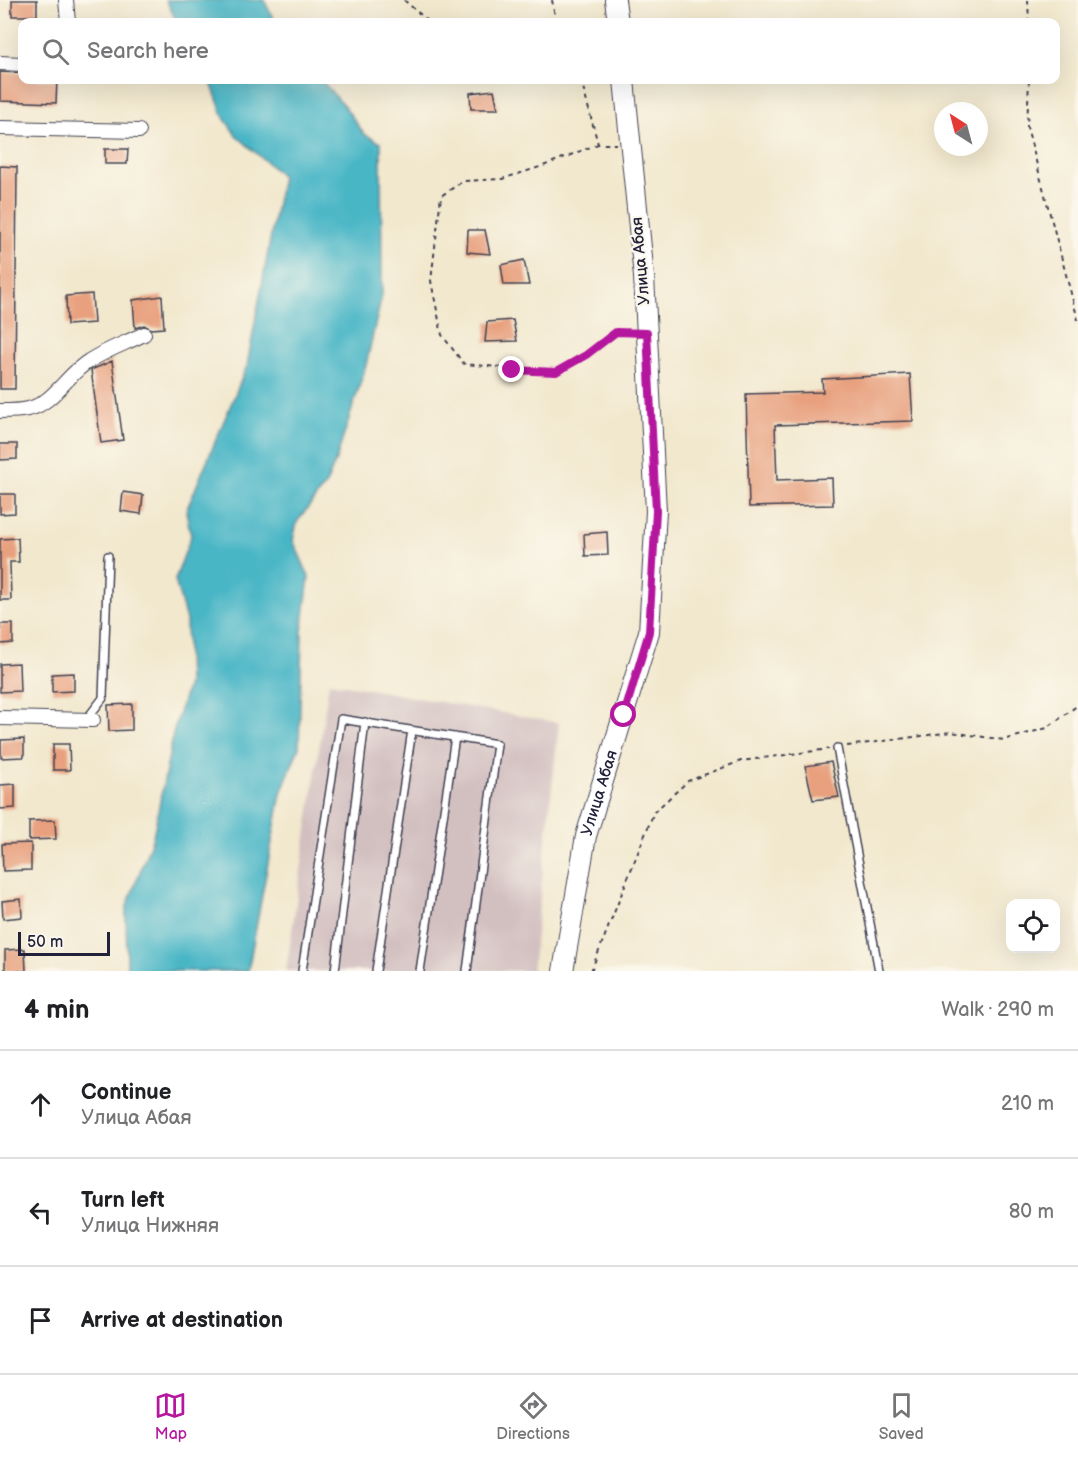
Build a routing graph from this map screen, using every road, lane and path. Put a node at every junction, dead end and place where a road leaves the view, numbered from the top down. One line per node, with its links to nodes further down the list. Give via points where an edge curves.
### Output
1 (66, 0): 6 (street)
2 (404, 0): 7 (path)
3 (552, 0): 8 (path)
4 (615, 0): 9 (street)
5 (1028, 0): 10 (path)
6 (68, 18)
7 (424, 18)
8 (555, 18)
9 (617, 18)
10 (1029, 18)
11 (0, 63): 12 (street)
12 (18, 64)
13 (582, 84): 18 (path)
14 (624, 84): 19 (street, Улица Абая)
15 (1029, 84): 20 (path, via 1027,127)
16 (0, 128): 17 (street)
17 (139, 131)
18 (598, 144): 19 (path); 21 (path, via 502,179 463,181 441,196 431,281 441,334 464,364 556,372 616,332)
19 (630, 145): 21 (street, Улица Абая)
20 (1078, 320)
21 (647, 333): 37 (street, Улица Абая, via 656,511 649,632 586,836)
22 (144, 334): 23 (street, via 90,360 52,395 30,409)
23 (0, 411)
24 (108, 556): 27 (lane, via 103,698)
25 (1078, 705): 31 (path, via 1047,728 1004,740 951,732)
26 (0, 718): 27 (street)
27 (89, 720)
28 (365, 722): 29 (lane); 32 (lane, via 341,719); 33 (lane)
29 (412, 730): 30 (lane); 34 (lane)
30 (455, 737): 35 (lane); 36 (lane, via 497,744)
31 (837, 748): 38 (path, via 741,761 688,781 654,812); 39 (lane)
32 (302, 971)
33 (335, 971)
34 (376, 971)
35 (420, 971)
36 (467, 971)
37 (563, 971)
38 (591, 971)
39 (879, 971)

